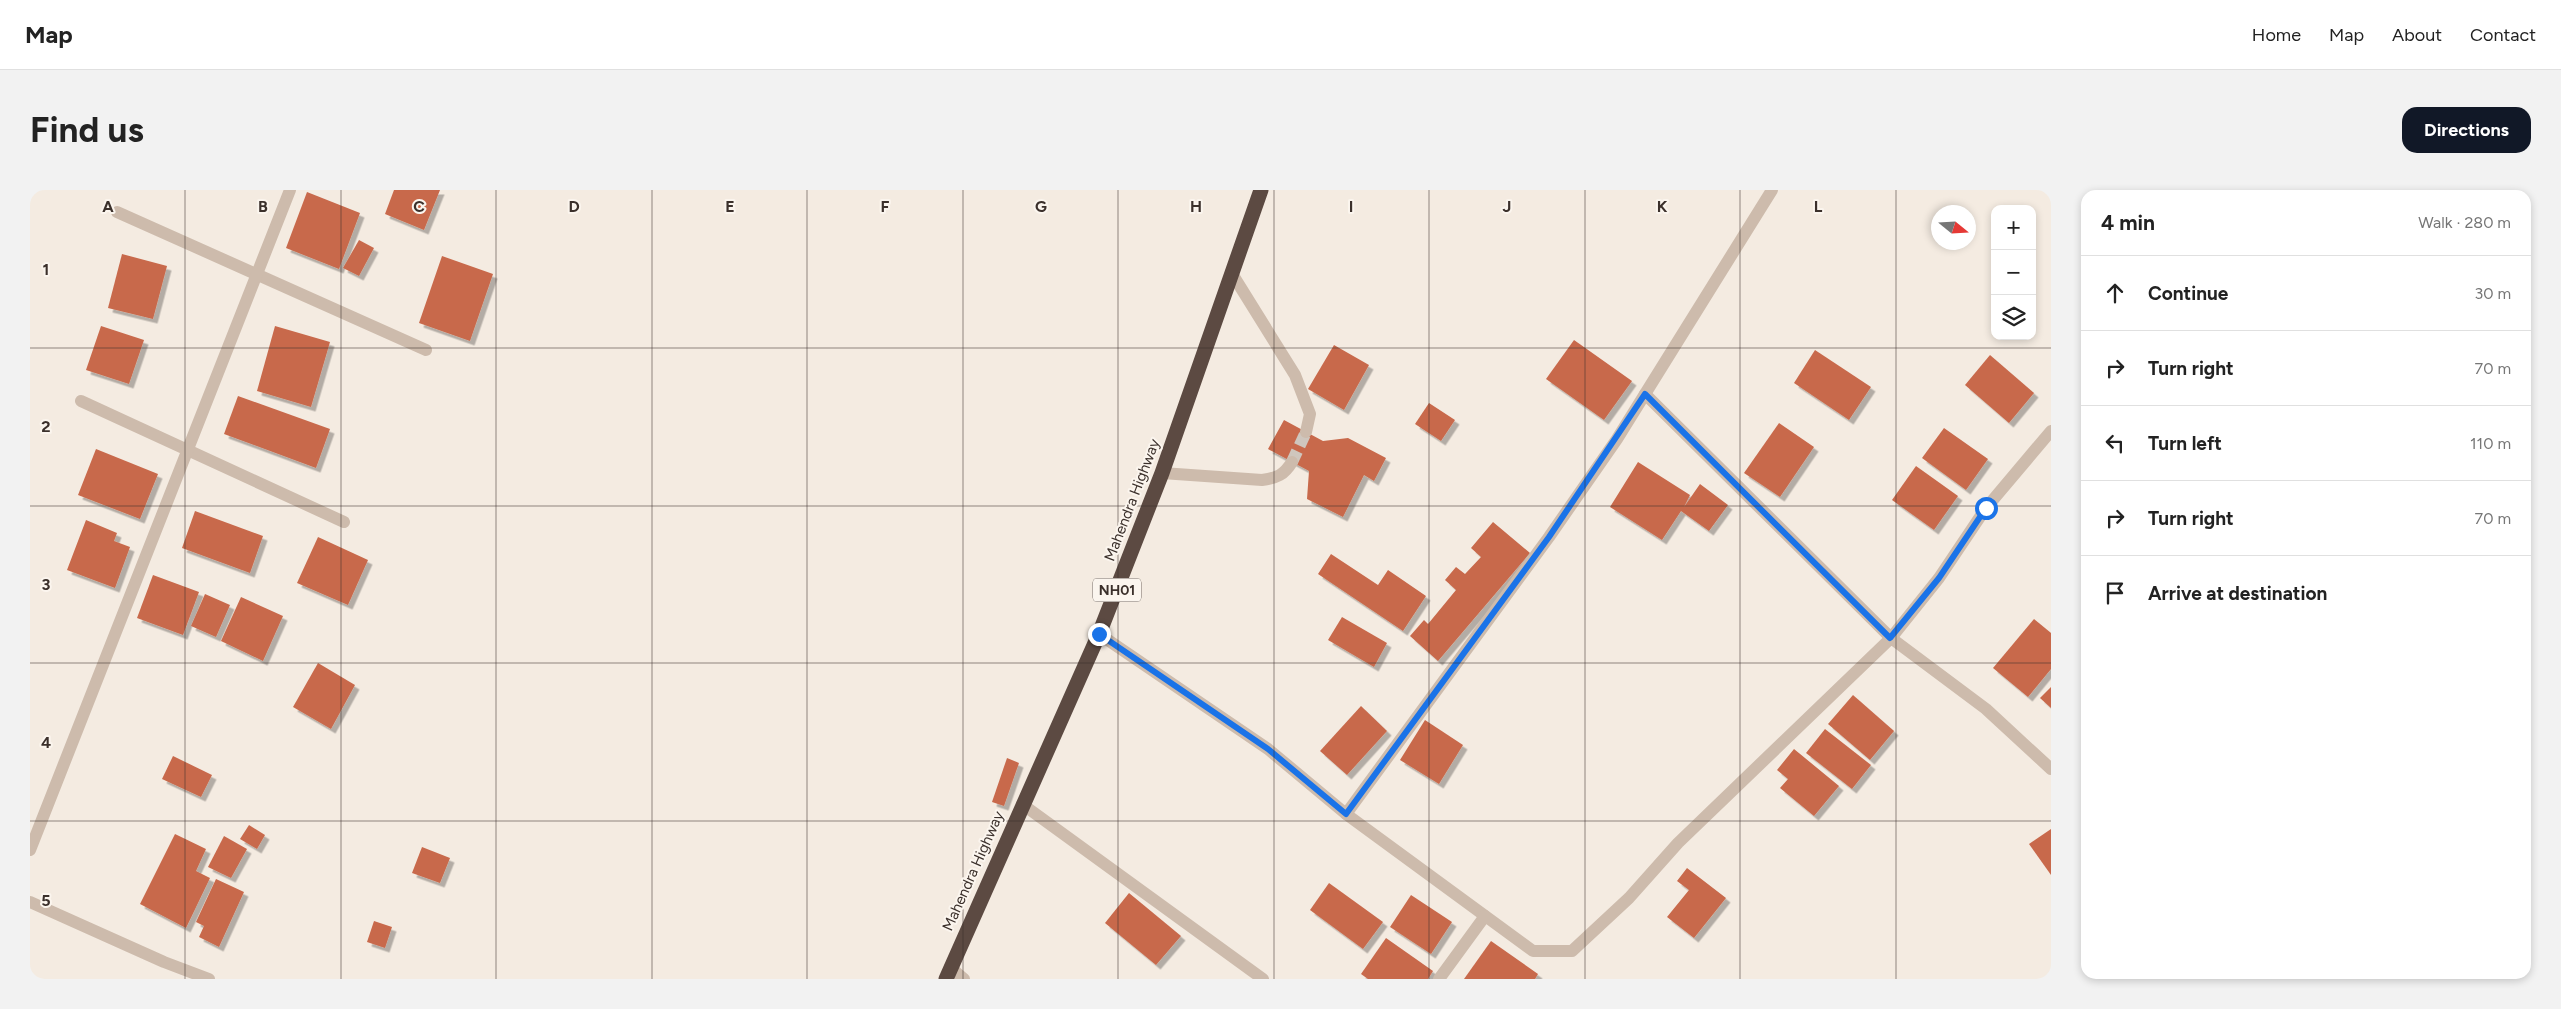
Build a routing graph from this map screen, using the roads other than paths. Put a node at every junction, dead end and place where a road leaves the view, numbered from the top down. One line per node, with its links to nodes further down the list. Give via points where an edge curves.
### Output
1 (290, 190): 6 (street)
2 (1261, 190): 5 (highway, Mahendra Highway / NH01)
3 (1772, 190): 8 (street)
4 (118, 212): 6 (street)
5 (1231, 272): 11 (street, via 1295,375 1310,414); 14 (highway, Mahendra Highway / NH01)
6 (257, 276): 7 (street); 12 (street)
7 (426, 350)
8 (1645, 394): 17 (street); 20 (street, via 1549,537)
9 (81, 401): 12 (street)
10 (2051, 431): 17 (street, via 1986,508 1939,578)
11 (1306, 432)
12 (188, 450): 15 (street); 21 (street)
13 (1292, 462): 14 (street, via 1277,478 1262,480)
14 (1162, 473): 16 (highway, Mahendra Highway / NH01)
15 (344, 522)
16 (1099, 634): 19 (highway, Mahendra Highway / NH01); 20 (street, via 1268,749)
17 (1890, 638): 18 (street, via 1986,709); 23 (street, via 1678,843 1629,898 1572,951 1533,950)
18 (2049, 764)
19 (1022, 804): 24 (highway, Mahendra Highway / NH01); 27 (street)
20 (1346, 814): 23 (street)
21 (30, 850)
22 (30, 902): 25 (street)
23 (1485, 916): 28 (street)
24 (948, 973): 26 (street)
25 (209, 979)
26 (964, 979)
27 (1263, 979)
28 (1439, 979)

